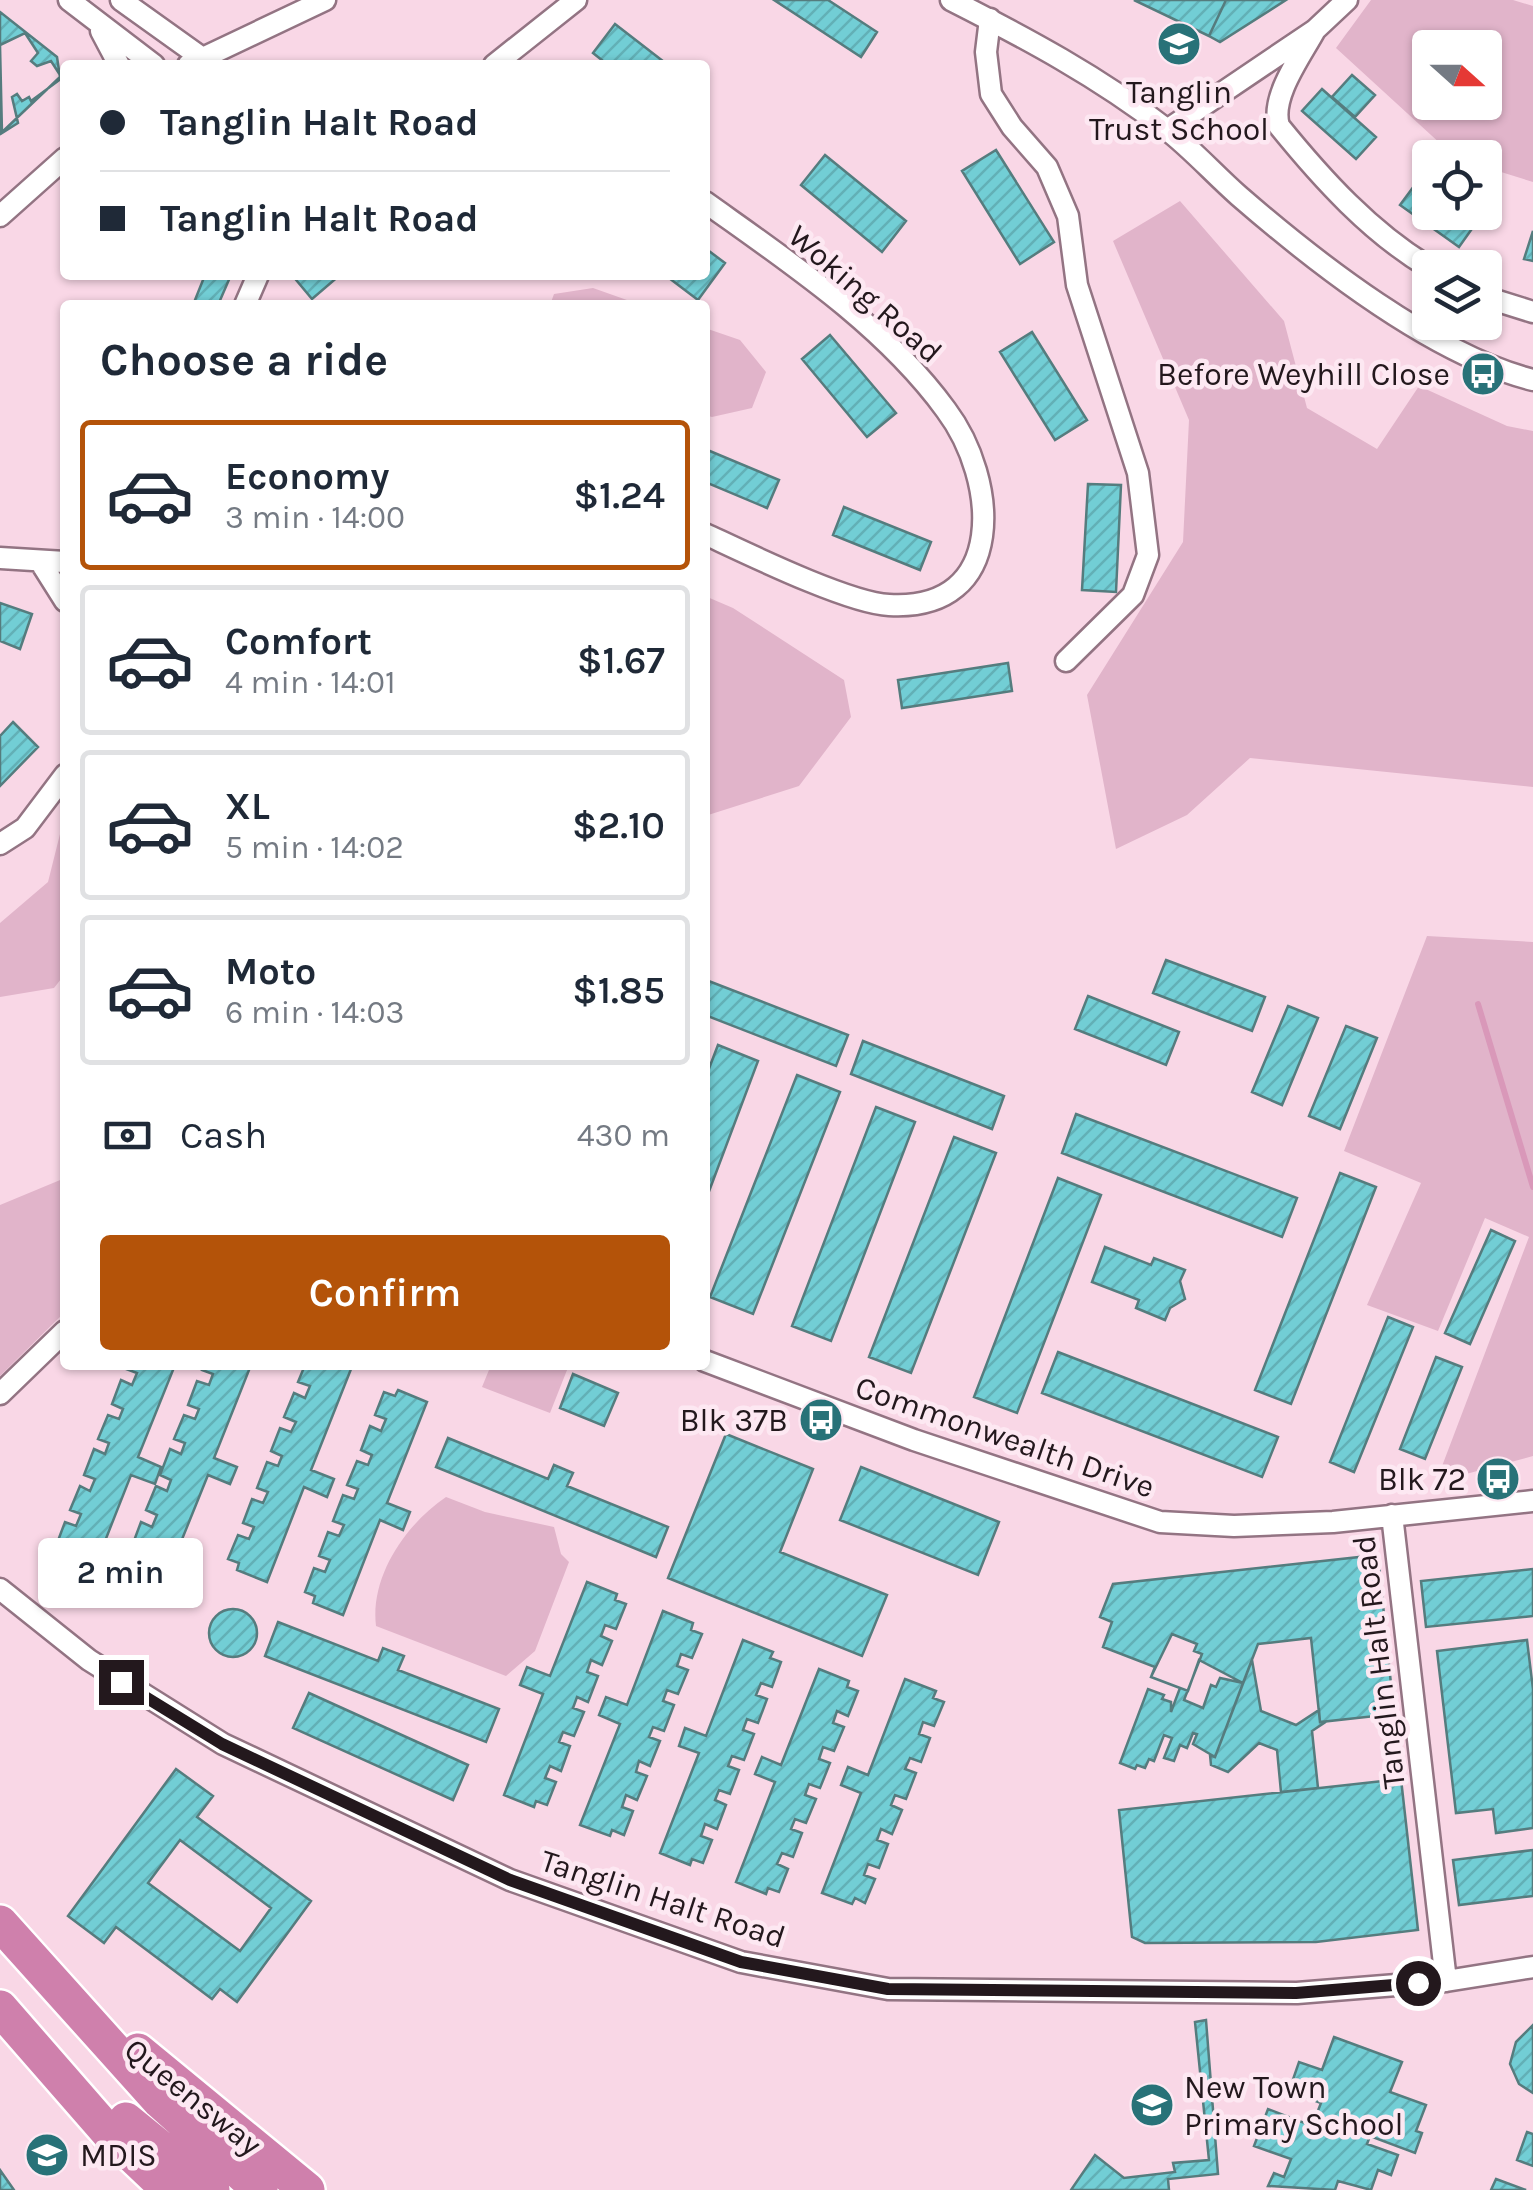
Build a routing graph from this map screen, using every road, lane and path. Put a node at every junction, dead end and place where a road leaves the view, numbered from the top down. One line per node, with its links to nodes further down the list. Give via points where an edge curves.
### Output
1 (69, 0): 9 (street)
2 (121, 0): 14 (street)
3 (324, 0): 15 (street)
4 (951, 0): 8 (street)
5 (1347, 0): 10 (street)
6 (571, 2): 7 (street)
7 (549, 8): 11 (street)
8 (990, 20): 18 (street, via 1060,56); 33 (street, via 990,94 1047,167 1068,216 1077,284 1138,473 1148,555 1133,595)
9 (98, 25): 12 (street); 13 (street)
10 (1315, 30): 18 (street); 22 (street, via 1283,92 1279,126 1341,196)
11 (512, 50): 16 (street); 17 (street)
12 (117, 60)
13 (147, 60)
14 (193, 60)
15 (199, 60)
16 (500, 60)
17 (523, 60)
18 (1167, 130): 26 (street, via 1281,233 1342,278)
19 (60, 162): 21 (street)
20 (710, 206): 28 (street, Woking Road, via 827,292 892,350 946,408 976,456 986,498 983,536 968,575 927,602 886,606)
21 (0, 216)
22 (1412, 257)
23 (1502, 302): 24 (street)
24 (1533, 312)
25 (1533, 361): 26 (street)
26 (1510, 374): 27 (street)
27 (1533, 380)
28 (710, 536)
29 (0, 558): 31 (street)
30 (60, 562): 31 (street)
31 (40, 563): 32 (street)
32 (60, 593)
33 (1066, 661)
34 (60, 782): 35 (street, via 25,828)
35 (0, 844)
36 (60, 1336): 38 (street)
37 (710, 1363): 40 (street, Commonwealth Drive, via 1160,1522 1234,1526)
38 (0, 1394)
39 (1533, 1501): 40 (street, Commonwealth Drive)
40 (1392, 1515): 44 (street, Tanglin Halt Road)
41 (0, 1589): 44 (street, Tanglin Halt Road, via 89,1660 222,1744 510,1880 741,1962 888,1989 1296,1993)
42 (0, 1924): 45 (highway, Queensway)
43 (1533, 1967): 44 (street, Tanglin Halt Road)
44 (1446, 1981)
45 (78, 2005): 50 (highway, Queensway, via 160,2101); 51 (highway, Queensway)
46 (0, 2008): 47 (highway, Queensway)
47 (27, 2035): 48 (highway, Queensway); 49 (highway, Queensway)
48 (169, 2190)
49 (212, 2190)
50 (260, 2190)
51 (307, 2190)

